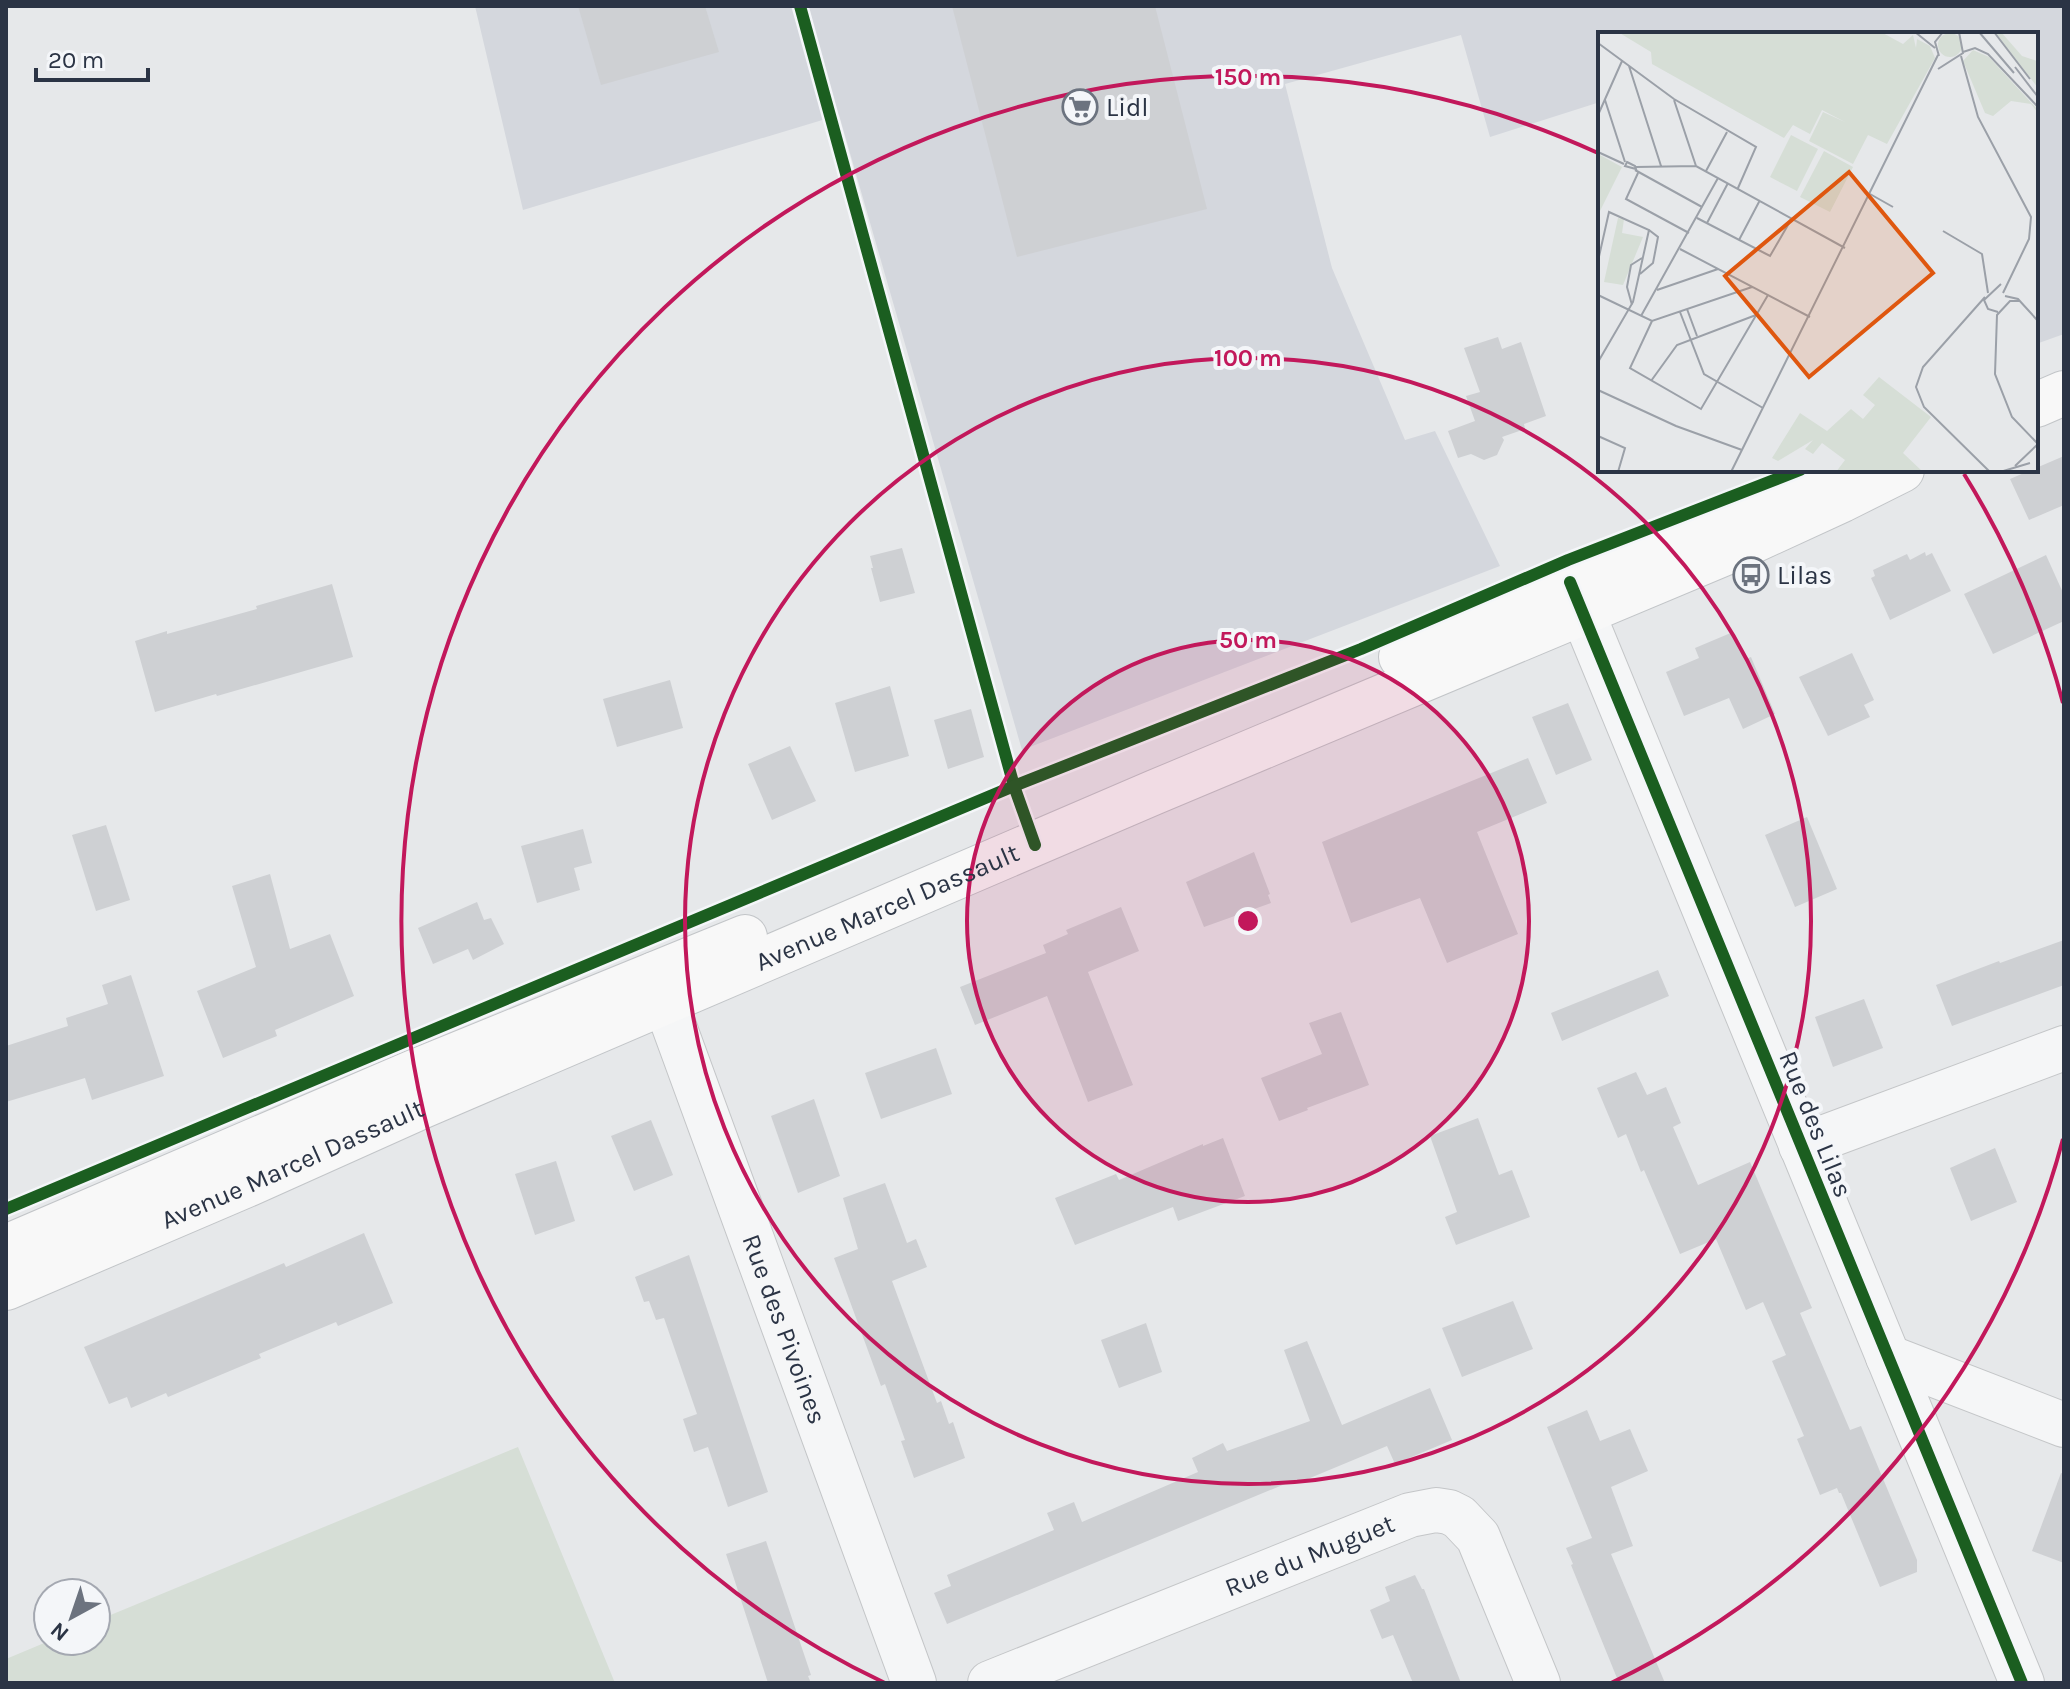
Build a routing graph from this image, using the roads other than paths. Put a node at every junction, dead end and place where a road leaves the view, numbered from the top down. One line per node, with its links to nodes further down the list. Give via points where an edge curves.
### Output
1 (2064, 393): 2 (main road)
2 (2038, 404)
3 (1847, 472): 5 (main road, Avenue Marcel Dassault, via 1743,509)
4 (1898, 472): 5 (main road, Avenue Marcel Dassault, via 1756,540)
5 (1576, 598): 6 (main road, Avenue Marcel Dassault, via 1155,792); 8 (street, Rue des Lilas)
6 (660, 989): 9 (main road, Avenue Marcel Dassault, via 414,1072); 10 (main road, Avenue Marcel Dassault, via 423,1106); 13 (street, Rue des Pivoines)
7 (2064, 1048): 8 (street)
8 (1801, 1146): 11 (street, Rue des Lilas)
9 (6, 1247)
10 (6, 1288)
11 (1888, 1357): 12 (street); 16 (street, Rue des Lilas)
12 (2064, 1425)
13 (914, 1683)
14 (990, 1683): 15 (street, Rue du Muguet, via 1410,1515 1436,1510 1459,1517 1478,1537)
15 (1538, 1683)
16 (2022, 1683)

